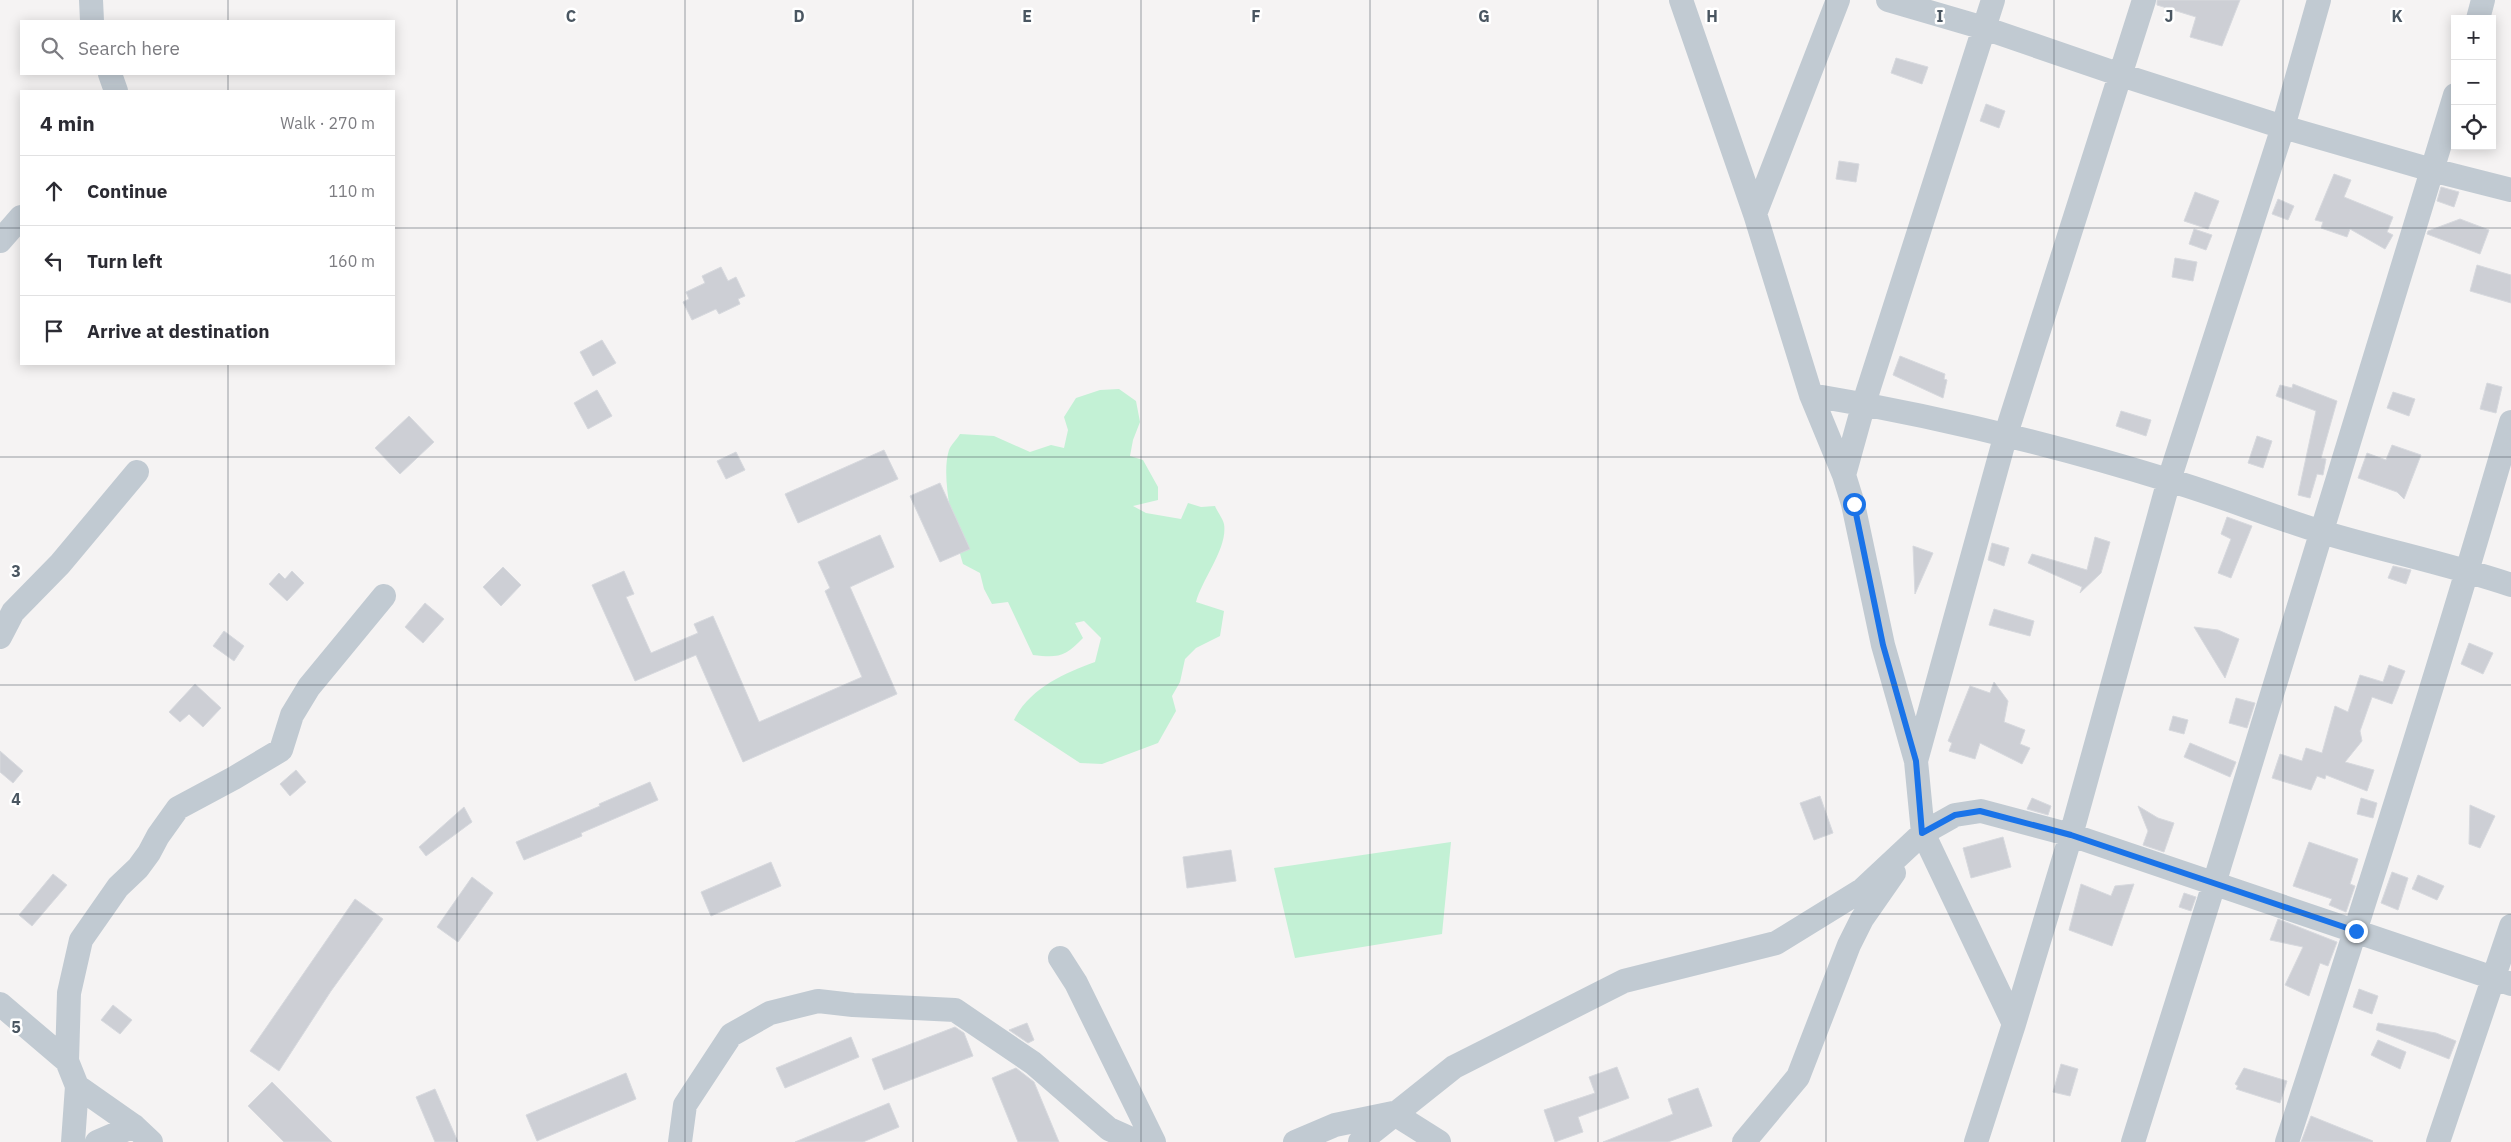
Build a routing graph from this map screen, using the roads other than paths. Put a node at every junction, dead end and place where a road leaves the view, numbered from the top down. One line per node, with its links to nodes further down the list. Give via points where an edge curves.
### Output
1 (91, 0): 10 (street)
2 (1682, 0): 19 (street)
3 (1838, 0): 19 (street)
4 (1888, 0): 11 (street)
5 (1993, 0): 11 (street)
6 (2144, 0): 13 (street)
7 (2319, 0): 16 (street)
8 (2483, 0): 9 (street)
9 (2479, 15)
10 (92, 20)
11 (1984, 28): 13 (street); 23 (street)
12 (110, 75): 14 (street)
13 (2121, 75): 16 (street); 25 (street)
14 (116, 90)
15 (2452, 105): 17 (street)
16 (2283, 127): 17 (street); 28 (street)
17 (2432, 170): 18 (street); 29 (street)
18 (2511, 190)
19 (1755, 214): 22 (street)
20 (20, 218): 21 (street)
21 (0, 241)
22 (1811, 394): 23 (street); 27 (street)
23 (1864, 403): 25 (street); 27 (street)
24 (2511, 422): 30 (street)
25 (2006, 434): 28 (street); 34 (street)
26 (136, 472): 33 (street, via 60,564 13,612)
27 (1844, 475): 34 (street, via 1854,504 1883,645)
28 (2168, 480): 29 (street); 36 (street)
29 (2322, 532): 30 (street); 37 (street)
30 (2468, 571): 31 (street); 39 (street)
31 (2511, 585)
32 (384, 596): 44 (street, via 309,687 292,716 281,750 178,808 138,868 118,887 81,940 69,993)
33 (0, 637)
34 (1916, 761): 35 (street)
35 (1922, 833): 36 (street, via 1955,815 1980,811); 43 (street); 46 (street, via 1862,890 1776,943 1624,981 1454,1067); 57 (street, via 1862,919 1798,1077)
36 (2071, 835): 37 (street); 43 (street)
37 (2214, 884): 39 (street); 59 (street)
38 (2511, 926): 41 (street)
39 (2356, 931): 41 (street); 60 (street)
40 (1060, 958): 53 (street, via 1076,983)
41 (2503, 981): 61 (street)
42 (4, 1017): 44 (street)
43 (2014, 1024): 58 (street)
44 (67, 1061): 45 (street)
45 (78, 1086): 47 (street); 48 (street)
46 (1393, 1113): 54 (street, via 1335,1125); 55 (street); 56 (street)
47 (134, 1126): 49 (street); 50 (street)
48 (73, 1142)
49 (97, 1142)
50 (151, 1142)
51 (680, 1142): 52 (street, via 685,1105 731,1035 770,1013 818,1001 955,1010 1033,1064 1109,1129)
52 (1138, 1142)
53 (1154, 1142)
54 (1295, 1142)
55 (1360, 1142)
56 (1439, 1142)
57 (1744, 1142)
58 (1976, 1142)
59 (2133, 1142)
60 (2286, 1142)
61 (2438, 1142)

